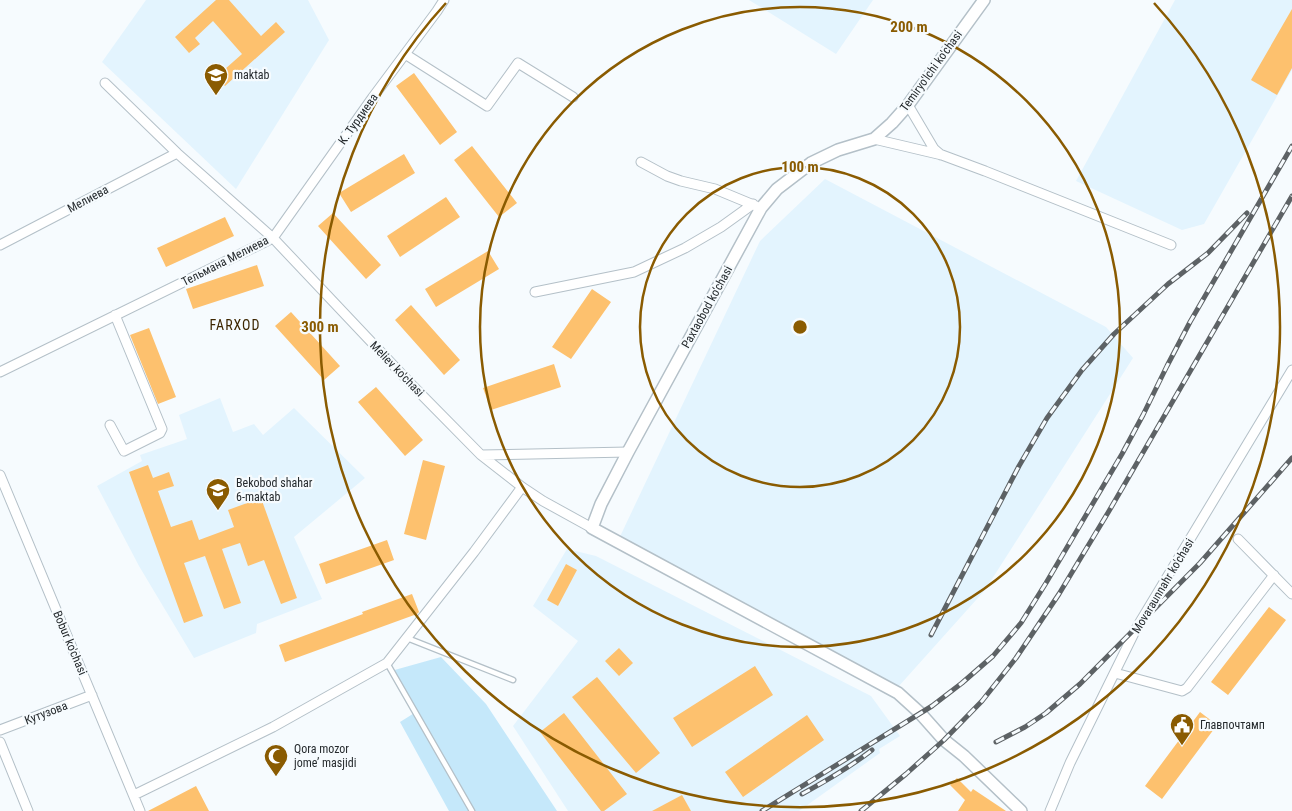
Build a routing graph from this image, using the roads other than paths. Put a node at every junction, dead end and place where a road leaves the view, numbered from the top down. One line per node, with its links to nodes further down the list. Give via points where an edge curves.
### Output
1 (444, 0): 3 (street, К. Турдиева)
2 (984, 0): 6 (street, Temiryo'lchi ko'chasi)
3 (404, 54): 5 (street, via 487,106 518,63); 12 (street, К. Турдиева)
4 (105, 83): 8 (street, Тельмана Мелиева)
5 (573, 96)
6 (908, 105): 7 (street, Temiryo'lchi ko'chasi); 9 (street, via 934,149)
7 (874, 138): 9 (street); 11 (street, Paxtaobod ko‘chasi, via 810,163)
8 (177, 153): 12 (street, Тельмана Мелиева); 13 (street, Мелиева)
9 (942, 155): 14 (street)
10 (641, 162): 11 (street, via 667,176 715,189)
11 (757, 206): 15 (street, via 685,248 634,272); 20 (street, Paxtaobod ko‘chasi)
12 (273, 238): 16 (street, Тельмана Мелиева); 21 (street, Meliev ko'chasi)
13 (0, 245)
14 (1171, 245)
15 (535, 292)
16 (115, 315): 18 (street, Тельмана Мелиева); 19 (street, via 162,429 124,451)
17 (1292, 370): 31 (street, Movaraunnahr ko'chasi, via 1137,627)
18 (0, 372)
19 (110, 425)
20 (628, 452): 21 (street); 25 (street, Paxtaobod ko‘chasi)
21 (481, 455): 24 (street, Meliev ko'chasi)
22 (0, 475): 23 (street, Bobur ko'chasi)
23 (2, 487): 33 (street, Bobur ko'chasi)
24 (522, 487): 25 (street, Meliev ko'chasi); 29 (street)
25 (592, 528): 40 (street, via 898,693)
26 (1238, 538): 27 (street)
27 (1274, 575): 28 (street); 31 (street, via 1187,688 1182,691)
28 (1292, 594)
29 (407, 638): 30 (street); 32 (lane)
30 (387, 663): 36 (street, via 273,727); 39 (lane)
31 (1115, 674): 41 (street, Movaraunnahr ko'chasi, via 1070,763)
32 (513, 680)
33 (92, 696): 34 (street, Кутузова); 36 (street, Bobur ko'chasi)
34 (0, 730)
35 (0, 742): 37 (street)
36 (134, 795): 38 (street, Bobur ko'chasi)
37 (28, 811)
38 (140, 811)
39 (472, 811)
40 (1021, 811)
41 (1050, 811)

